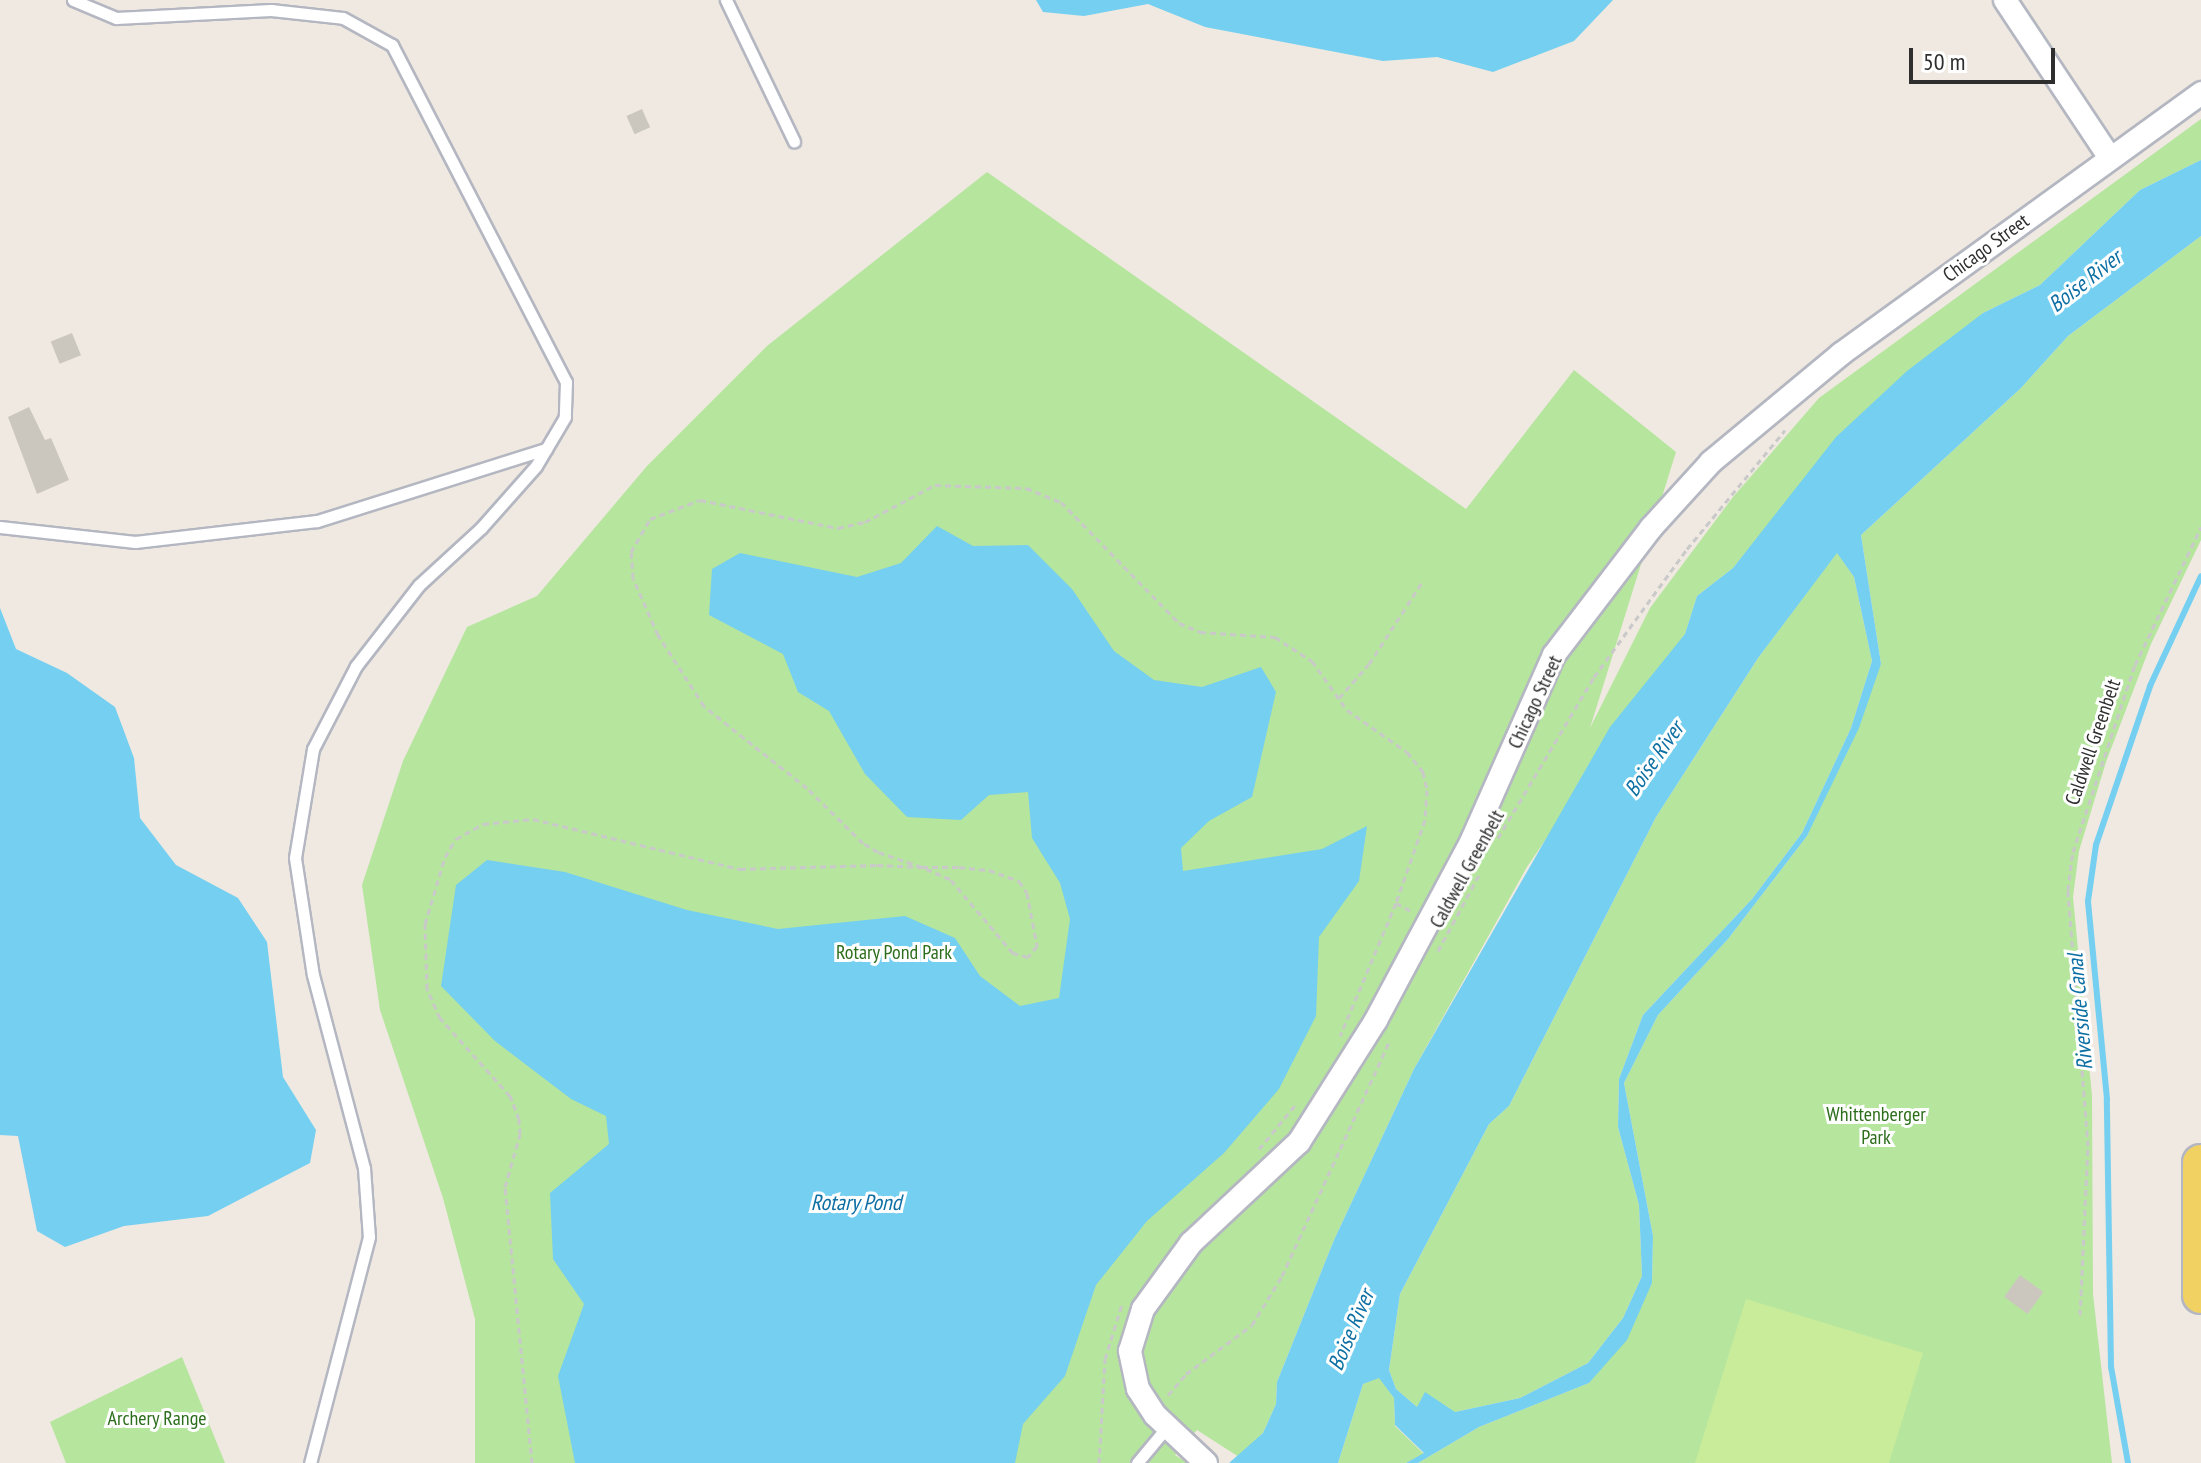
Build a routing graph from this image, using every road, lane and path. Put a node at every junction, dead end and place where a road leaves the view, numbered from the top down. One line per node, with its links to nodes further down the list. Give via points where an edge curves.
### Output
1 (73, 0): 8 (lane, via 116,18 271,10 343,18 392,45 566,382 565,417)
2 (726, 0): 5 (lane)
3 (2005, 0): 6 (street)
4 (2201, 93): 6 (street, Chicago Street)
5 (794, 141)
6 (2110, 158): 24 (street, Chicago Street, via 1841,354 1711,462 1651,528 1562,644 1472,840 1376,1020 1307,1128 1191,1243 1143,1309 1130,1351 1138,1389)
7 (1793, 421): 13 (path, Caldwell Greenbelt, via 1687,549 1594,677)
8 (546, 449): 9 (lane, via 317,521 135,542); 26 (lane, via 481,528 419,585 356,666 313,749 295,858 313,975 364,1168 369,1237)
9 (0, 527)
10 (2201, 527): 23 (path, Caldwell Greenbelt, via 2135,665 2073,852 2068,890 2088,1146)
11 (1423, 581): 12 (path, via 1369,664)
12 (1339, 698): 15 (path, via 1312,661 1275,637 1200,632 1179,623 1072,512 1045,493 935,485 865,522 838,528 700,500 650,519 631,552 633,578 658,635 704,706 807,788 863,843); 18 (path, via 1360,722 1407,752 1423,772 1428,805 1396,903)
13 (1497, 839)
14 (1484, 864): 16 (path, Caldwell Greenbelt)
15 (922, 867): 15 (path, via 989,870 1019,881 1034,912 1035,952 1028,957 1013,953 950,879); 27 (path, via 740,869 533,819 483,824 456,839 445,857 425,924 427,989 440,1018 510,1096 519,1119 505,1187)
16 (1432, 962)
17 (1396, 1028): 24 (path, via 1282,1276 1252,1325 1186,1374)
18 (1335, 1047)
19 (1301, 1098): 20 (path)
20 (1250, 1160)
21 (2201, 1163): 22 (main road)
22 (2201, 1295)
23 (2080, 1315)
24 (1161, 1421): 25 (street, Chicago Street); 28 (lane)
25 (1202, 1460)
26 (310, 1463)
27 (532, 1463)
28 (1137, 1463)

